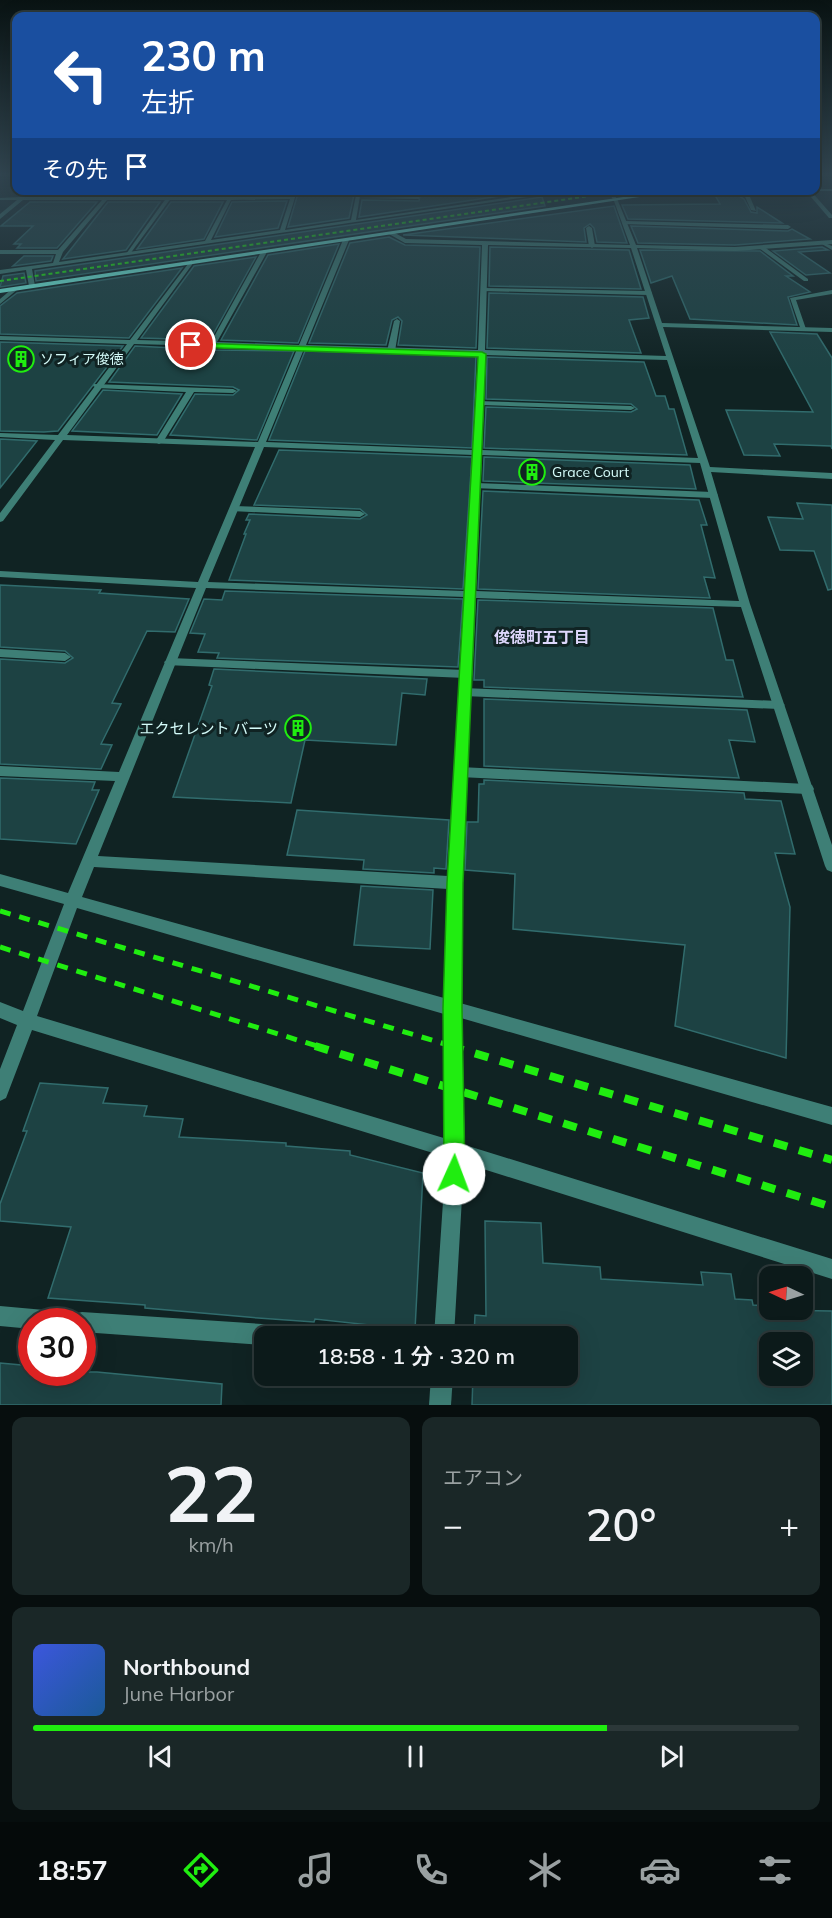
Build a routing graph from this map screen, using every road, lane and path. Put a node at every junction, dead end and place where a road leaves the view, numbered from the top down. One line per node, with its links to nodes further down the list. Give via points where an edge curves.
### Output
1 (71, 239): 19 (street)
2 (140, 239): 21 (street)
3 (209, 239): 10 (street)
4 (230, 239): 10 (street)
5 (355, 239): 9 (street)
6 (401, 239): 11 (street)
7 (591, 239): 14 (street)
8 (631, 239): 16 (street)
9 (346, 240): 20 (street); 41 (street)
10 (207, 242): 21 (street)
11 (485, 243): 14 (street); 29 (street)
12 (824, 243): 13 (street); 15 (street); 17 (street)
13 (832, 243)
14 (592, 246): 16 (street)
15 (761, 247): 16 (street); 26 (street)
16 (634, 248): 32 (street)
17 (832, 248)
18 (0, 252): 19 (street)
19 (60, 252): 23 (street)
20 (264, 252): 22 (street); 40 (street)
21 (128, 254): 23 (street)
22 (191, 262): 27 (street); 39 (street)
23 (55, 264): 24 (street)
24 (28, 268): 25 (street); 27 (street)
25 (0, 272)
26 (806, 280)
27 (32, 286): 28 (street)
28 (15, 289): 30 (street); 33 (street)
29 (484, 290): 32 (street); 43 (street)
30 (0, 291)
31 (832, 292): 36 (street, via 792,298)
32 (649, 293): 35 (street)
33 (0, 302)
34 (397, 321): 42 (street)
35 (659, 325): 36 (street); 44 (street)
36 (803, 329): 37 (street)
37 (832, 330)
38 (0, 338): 39 (street)
39 (130, 343): 40 (street); 45 (street)
40 (212, 346): 41 (street)
41 (302, 349): 42 (street); 53 (street)
42 (390, 351): 43 (street)
43 (482, 354): 44 (street); 48 (street)
44 (669, 358): 55 (street)
45 (98, 386): 46 (street); 51 (street)
46 (191, 390): 47 (street); 52 (street)
47 (233, 391)
48 (481, 403): 49 (street); 54 (street)
49 (631, 408)
50 (0, 435): 51 (street)
51 (60, 437): 52 (street); 61 (street)
52 (159, 442): 53 (street)
53 (260, 446): 54 (street); 59 (street)
54 (478, 453): 55 (street); 57 (street)
55 (704, 465): 56 (street); 58 (street)
56 (832, 476)
57 (476, 486): 58 (street); 64 (street)
58 (713, 495): 65 (street)
59 (234, 509): 60 (street); 63 (street)
60 (360, 514)
61 (0, 519)
62 (0, 574): 63 (street)
63 (202, 585): 64 (street); 68 (street)
64 (469, 593): 65 (street); 69 (street)
65 (745, 604): 71 (street)
66 (0, 653): 67 (street)
67 (65, 657)
68 (170, 662): 69 (street); 74 (street)
69 (465, 674): 70 (street)
70 (464, 692): 71 (street); 73 (street)
71 (779, 705): 75 (street)
72 (0, 771): 74 (street)
73 (460, 772): 75 (street); 79 (street)
74 (124, 777): 76 (street)
75 (807, 789): 77 (street)
76 (90, 861): 79 (street); 80 (street)
77 (832, 866)
78 (0, 880): 80 (street)
79 (455, 883): 81 (street)
80 (73, 900): 81 (street); 83 (street)
81 (452, 1008): 85 (street); 86 (street)
82 (0, 1010): 83 (street)
83 (28, 1021): 84 (street); 86 (street)
84 (0, 1092)
85 (832, 1116)
86 (456, 1151): 87 (street); 91 (street)
87 (832, 1269)
88 (0, 1316): 89 (street)
89 (18, 1317)
90 (96, 1323): 92 (street)
91 (445, 1326)
92 (254, 1333)
93 (441, 1386): 94 (street)
94 (440, 1405)

